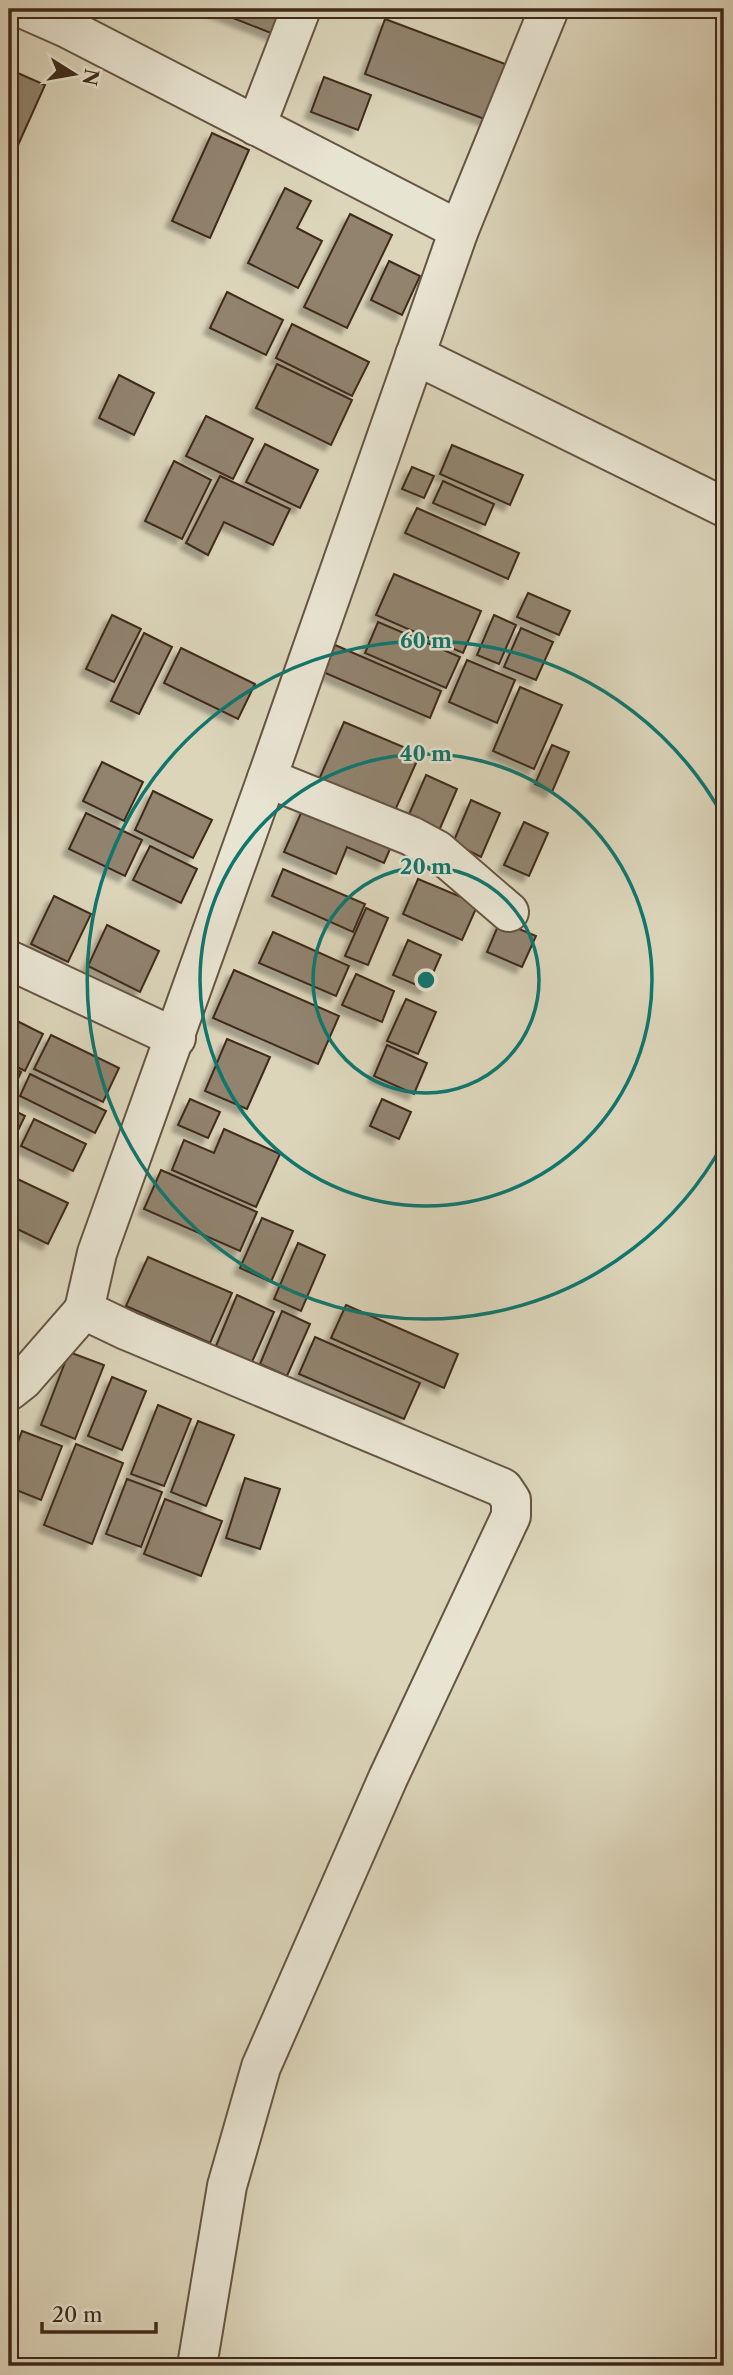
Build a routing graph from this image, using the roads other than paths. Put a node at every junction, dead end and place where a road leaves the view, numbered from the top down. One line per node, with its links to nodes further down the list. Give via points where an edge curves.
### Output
1 (24, 9): 4 (street)
2 (300, 9): 4 (street)
3 (549, 9): 5 (street)
4 (256, 126): 5 (street)
5 (458, 230): 6 (street)
6 (415, 355): 7 (street); 8 (street)
7 (724, 507)
8 (267, 778): 9 (street, via 437,850); 11 (street)
9 (509, 912)
10 (9, 960): 11 (street)
11 (176, 1038): 12 (street, via 97,1253)
12 (84, 1310): 13 (street); 14 (street, via 503,1488 511,1500 511,1516 388,1778 261,2067 227,2186)
13 (9, 1391)
14 (197, 2366)

